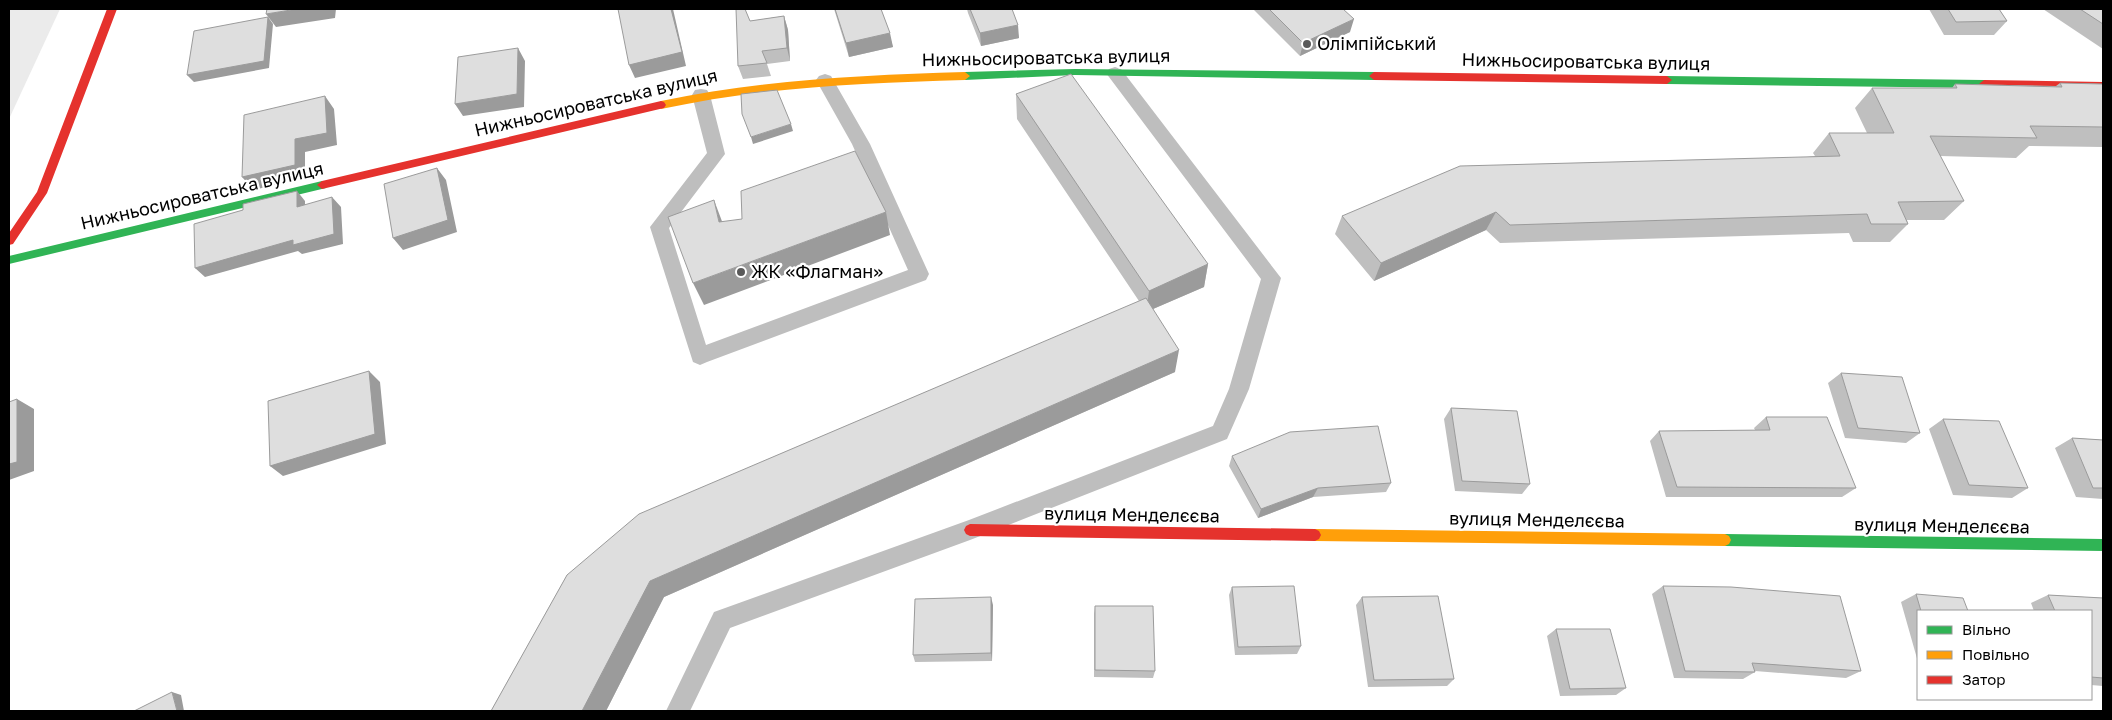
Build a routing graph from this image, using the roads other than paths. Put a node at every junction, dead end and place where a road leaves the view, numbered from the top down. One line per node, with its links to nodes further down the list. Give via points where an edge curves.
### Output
1 (112, 9): 6 (street, via 42,193)
2 (1115, 73): 3 (street, Нижньосироватська вулиця); 4 (street, Нижньосироватська вулиця); 8 (lane, via 1271,278 1239,389 1220,432)
3 (825, 80): 5 (street, Нижньосироватська вулиця); 5 (lane, via 861,144 919,274 700,356 658,227 716,154)
4 (2103, 86)
5 (701, 95): 7 (street, Нижньосироватська вулиця)
6 (9, 241)
7 (9, 260)
8 (970, 530): 9 (street, вулиця Менделєєва); 10 (lane, via 722,620)
9 (2103, 545)
10 (678, 711)

